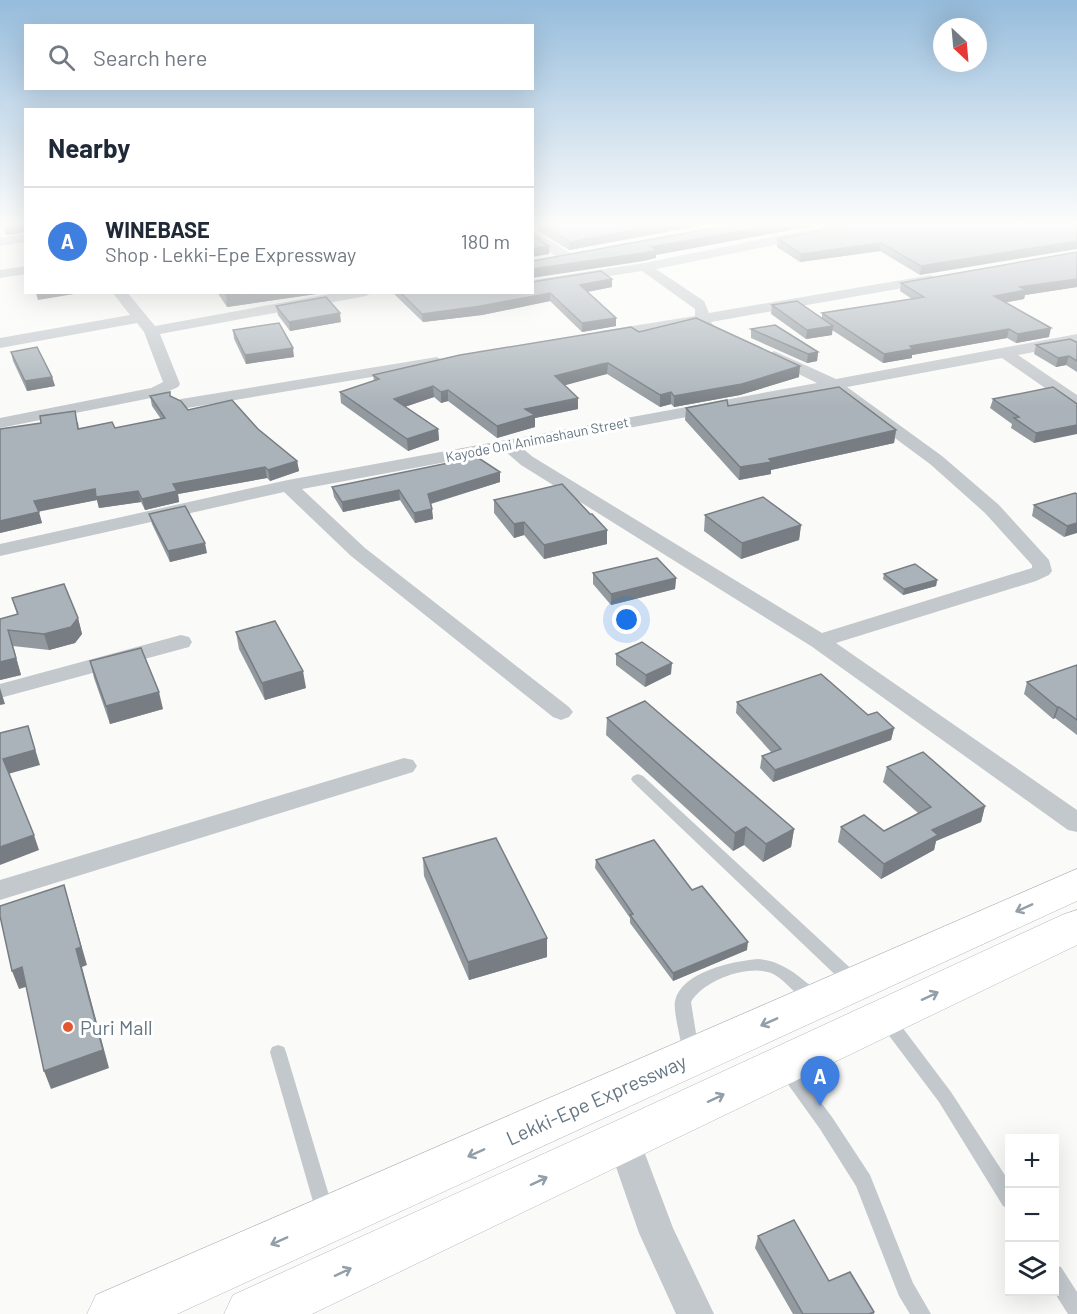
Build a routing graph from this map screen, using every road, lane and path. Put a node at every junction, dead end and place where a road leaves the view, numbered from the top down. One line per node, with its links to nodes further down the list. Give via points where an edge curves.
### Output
1 (670, 284): 5 (street, via 699,304 702,309)
2 (903, 284): 5 (street)
3 (121, 294): 6 (street)
4 (353, 294): 6 (street)
5 (698, 319): 7 (street); 8 (street)
6 (145, 325): 10 (street); 17 (street, via 170,387)
7 (716, 330)
8 (590, 337)
9 (1077, 339): 12 (street, Kayode Oni Animashaun Street)
10 (0, 343)
11 (759, 349): 14 (street)
12 (1005, 353): 14 (street, Kayode Oni Animashaun Street); 15 (street)
13 (450, 360): 16 (street)
14 (833, 384): 18 (street, Kayode Oni Animashaun Street); 21 (street, via 936,460 992,509 1033,551 1042,571)
15 (1077, 402)
16 (181, 404)
17 (0, 423)
18 (509, 445): 19 (street, Kayode Oni Animashaun Street); 21 (street, via 527,461)
19 (288, 486): 20 (street, Kayode Oni Animashaun Street); 24 (street, via 358,552)
20 (0, 550)
21 (819, 641): 27 (street)
22 (181, 642): 23 (street)
23 (0, 691)
24 (561, 712)
25 (404, 766): 28 (street)
26 (638, 779): 30 (lane)
27 (1077, 823)
28 (0, 890)
29 (1076, 917): 30 (highway, Lekki-Epe Expressway)
30 (852, 1000): 32 (highway, Lekki-Epe Expressway, one-way to 32); 32 (lane, via 779,969 748,963 706,979 691,989 683,1002); 33 (highway, Lekki-Epe Expressway); 35 (lane, via 945,1097)
31 (278, 1052): 36 (lane)
32 (691, 1056): 36 (highway, Lekki-Epe Expressway, one-way to 36)
33 (784, 1065): 34 (highway, Lekki-Epe Expressway, one-way to 33); 42 (lane, via 863,1181 906,1289)
34 (624, 1141): 40 (highway, Lekki-Epe Expressway, one-way to 34); 41 (street, via 657,1233)
35 (1005, 1192)
36 (327, 1219): 39 (highway, Lekki-Epe Expressway, one-way to 39)
37 (1059, 1282): 38 (lane)
38 (1077, 1310)
39 (115, 1314)
40 (252, 1314)
41 (695, 1314)
42 (921, 1314)

